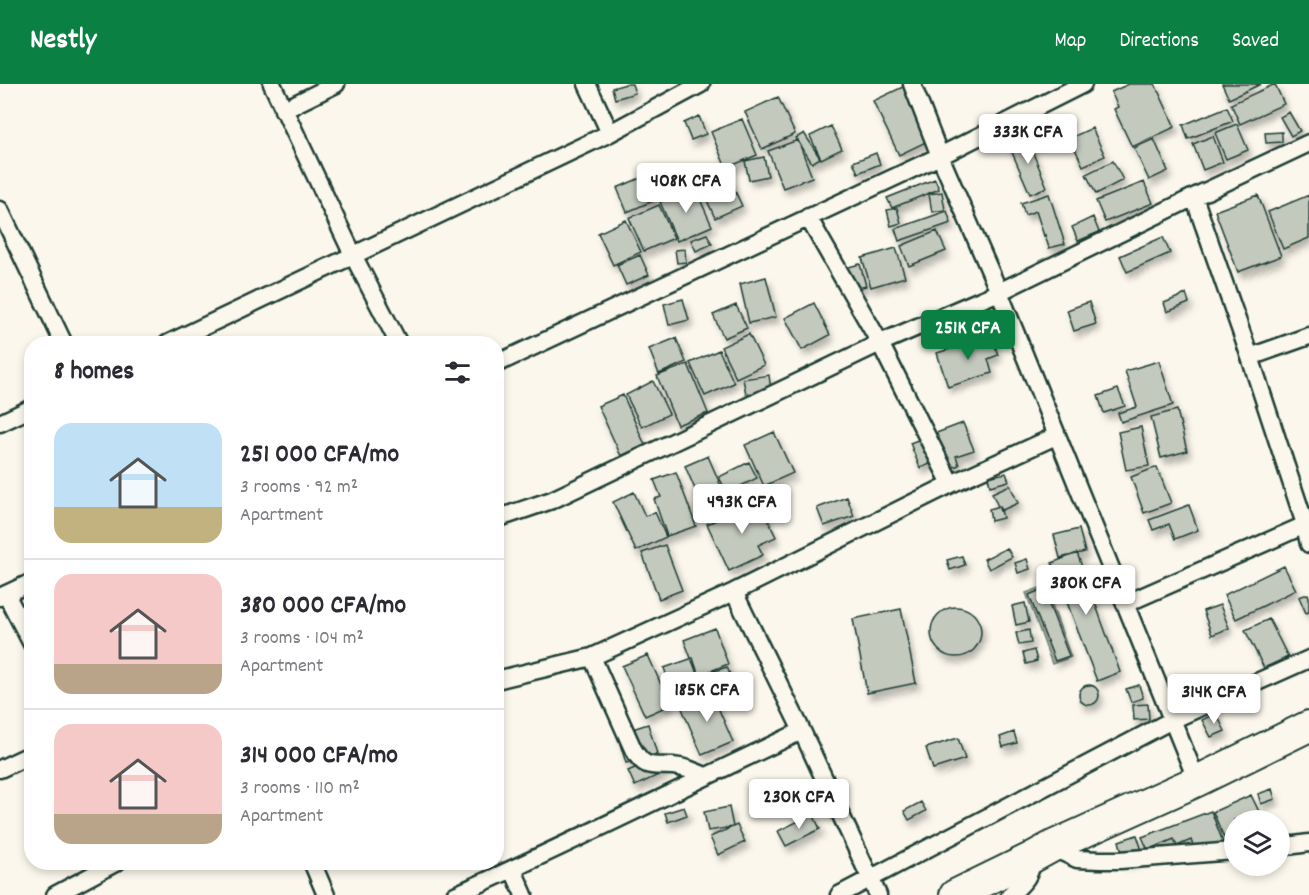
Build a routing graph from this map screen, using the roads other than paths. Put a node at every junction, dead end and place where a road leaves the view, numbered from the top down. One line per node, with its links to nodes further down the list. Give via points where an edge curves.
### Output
1 (272, 84): 7 (street)
2 (336, 84): 7 (street)
3 (587, 84): 8 (street)
4 (701, 84): 8 (street)
5 (913, 84): 10 (street)
6 (1083, 84): 10 (street)
7 (283, 110): 15 (street)
8 (610, 133): 15 (street)
9 (1309, 143): 11 (street)
10 (940, 156): 13 (street); 16 (street)
11 (1194, 197): 16 (street); 22 (street)
12 (0, 210): 14 (street)
13 (808, 217): 21 (street); 23 (street)
14 (5, 234): 17 (street)
15 (353, 255): 18 (street); 19 (street)
16 (999, 292): 21 (street); 26 (street)
17 (60, 336)
18 (184, 336)
19 (395, 336)
20 (1309, 336): 22 (street)
21 (880, 343): 27 (street); 28 (street, via 552,500)
22 (1250, 357): 29 (street)
23 (504, 360)
24 (24, 412): 25 (street)
25 (0, 423)
26 (1056, 436): 27 (street); 34 (street)
27 (951, 484): 32 (street)
28 (504, 516)
29 (1305, 525): 30 (street); 34 (street)
30 (1309, 544)
31 (24, 586): 33 (street)
32 (734, 592): 36 (street); 41 (street)
33 (3, 596): 35 (street)
34 (1125, 604): 39 (street)
35 (24, 631)
36 (592, 657): 38 (street); 44 (street, via 639,760 650,766 674,766)
37 (1309, 659): 39 (street)
38 (504, 678)
39 (1172, 720): 45 (street); 53 (street)
40 (1309, 726): 45 (highway)
41 (802, 731): 44 (street); 53 (street)
42 (24, 758): 43 (street)
43 (0, 769)
44 (705, 776): 52 (street)
45 (1197, 781): 48 (highway)
46 (1309, 843): 47 (street)
47 (1290, 846)
48 (1044, 851): 49 (street, via 1100,860); 60 (highway); 61 (street, via 1026,880)
49 (1224, 852)
50 (102, 870): 54 (street)
51 (315, 870): 55 (street)
52 (513, 870): 56 (street); 57 (street)
53 (872, 879): 58 (street); 59 (street)
54 (55, 895)
55 (326, 895)
56 (455, 895)
57 (524, 895)
58 (839, 895)
59 (878, 895)
60 (955, 895)
61 (1010, 895)

